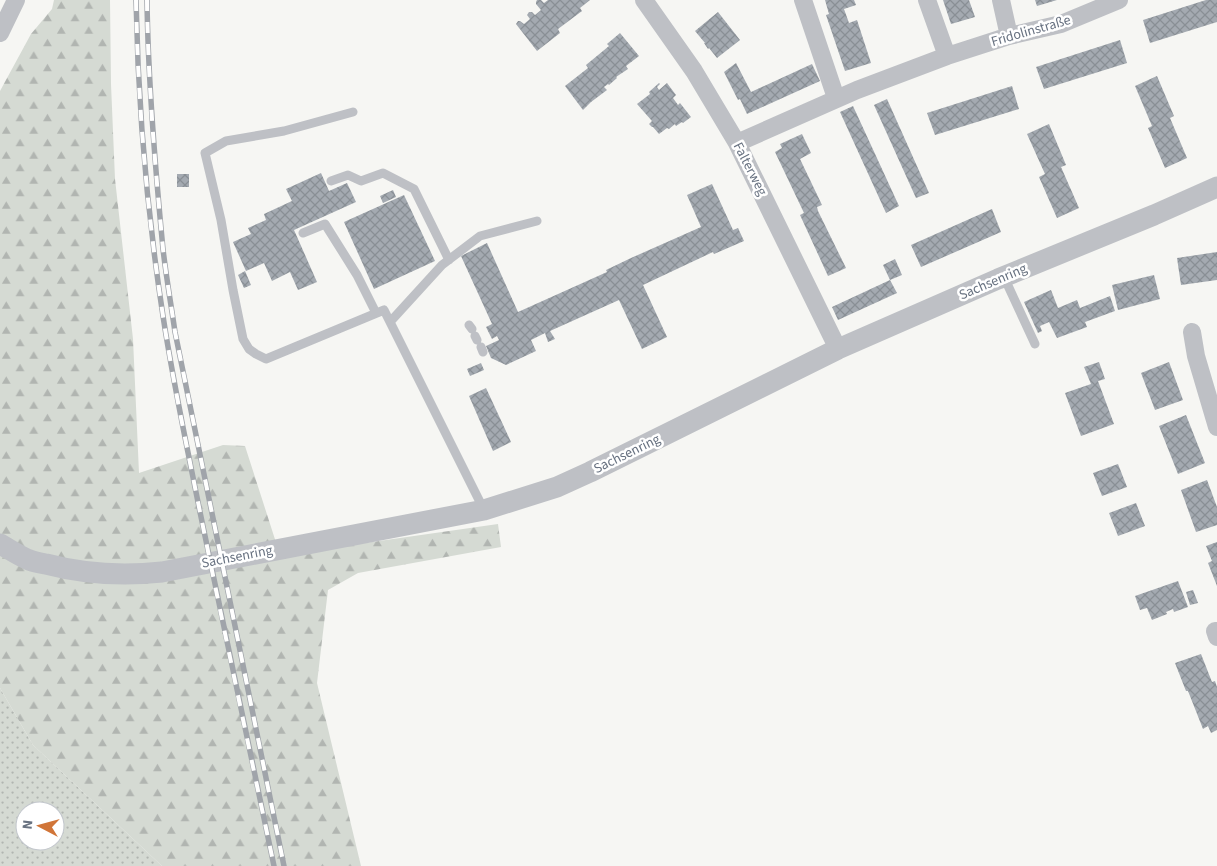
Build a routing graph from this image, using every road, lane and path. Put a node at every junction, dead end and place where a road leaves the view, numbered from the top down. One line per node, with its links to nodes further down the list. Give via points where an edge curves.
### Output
1 (16, 0): 7 (street)
2 (644, 0): 12 (street, Falterweg, via 694,72)
3 (803, 0): 10 (street)
4 (926, 0): 9 (street)
5 (1000, 0): 8 (street)
6 (1115, 1): 8 (street, Fridolinstraße, via 1061,24)
7 (0, 32)
8 (1009, 36): 9 (street, Fridolinstraße)
9 (947, 56): 10 (street, Fridolinstraße)
10 (836, 98): 12 (street, Fridolinstraße)
11 (353, 112): 19 (lane, via 284,131 226,141 205,153 241,329 249,349 266,359)
12 (737, 143): 23 (street, Falterweg)
13 (331, 182): 17 (lane, via 348,175 361,181 382,173 414,189)
14 (1217, 186): 18 (street, Sachsenring)
15 (537, 221): 17 (lane, via 480,236)
16 (303, 233): 19 (lane, via 326,224)
17 (449, 260): 20 (lane)
18 (1004, 277): 22 (lane); 23 (street, Sachsenring)
19 (376, 313): 20 (lane, via 384,310)
20 (390, 322): 25 (lane)
21 (1192, 332): 24 (street)
22 (1035, 344)
23 (838, 349): 25 (street, Sachsenring, via 590,472 557,487)
24 (1217, 427)
25 (484, 510): 26 (street, Sachsenring, via 145,574 65,569 28,560)
26 (0, 544)
27 (1217, 631): 28 (street)
28 (1217, 637)

